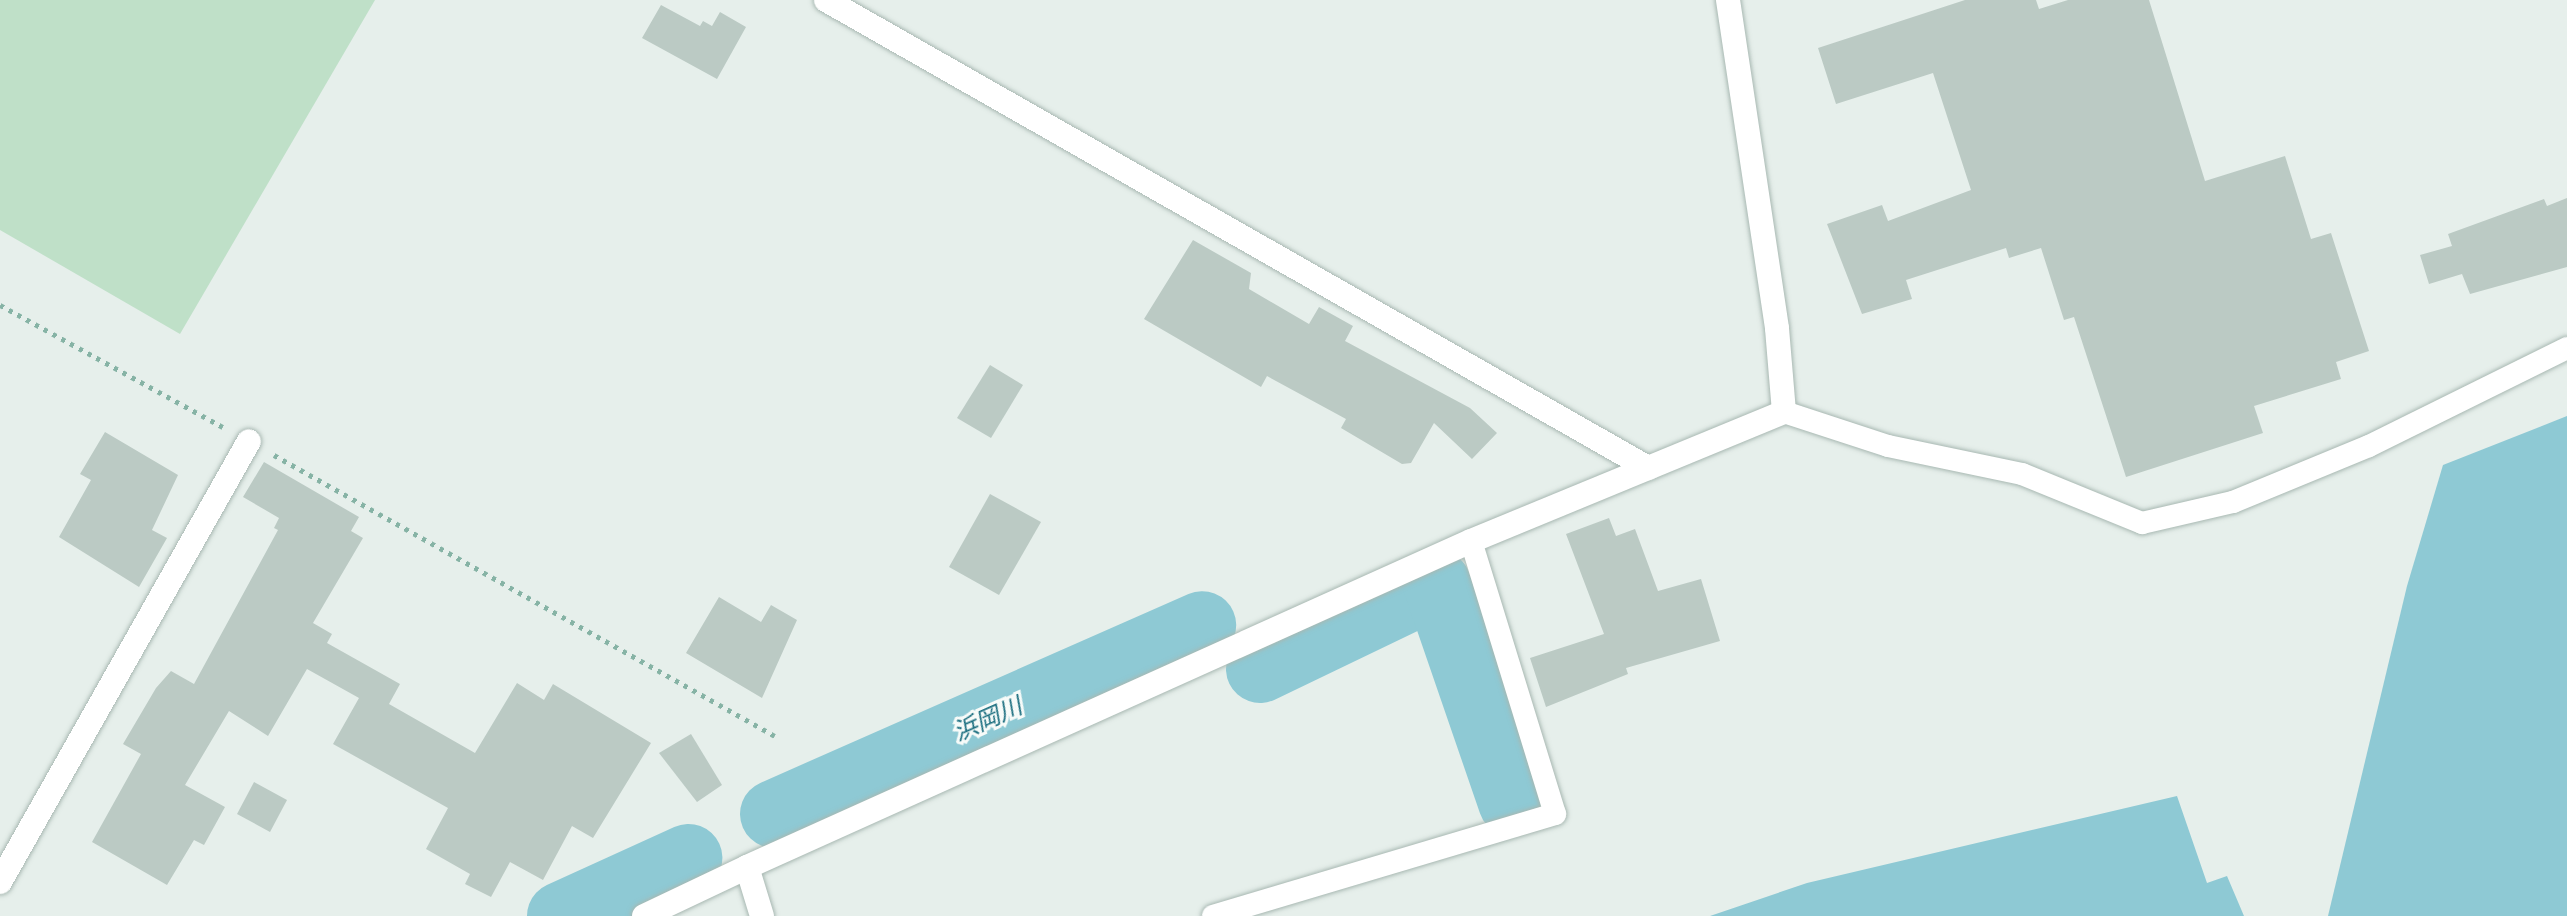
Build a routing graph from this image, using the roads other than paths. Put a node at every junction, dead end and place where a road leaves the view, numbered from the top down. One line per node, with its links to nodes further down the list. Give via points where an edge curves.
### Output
1 (826, 0): 6 (street)
2 (1728, 0): 4 (street)
3 (2567, 348): 4 (lane, via 2369,446 2233,502 2142,523 2022,474 1888,446)
4 (1784, 412): 6 (street)
5 (249, 441): 9 (street)
6 (1648, 468): 7 (street)
7 (1471, 541): 8 (street); 12 (lane, via 1555,814)
8 (747, 867): 10 (street); 11 (street)
9 (0, 882)
10 (644, 916)
11 (762, 916)
12 (1213, 916)

